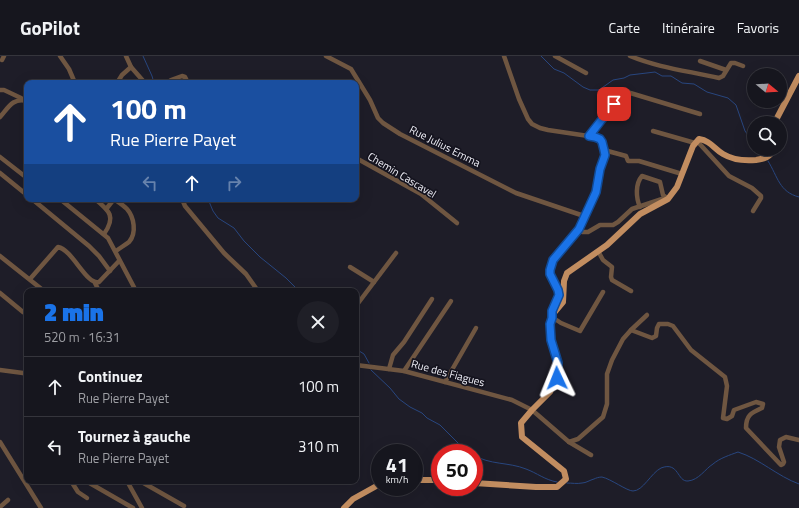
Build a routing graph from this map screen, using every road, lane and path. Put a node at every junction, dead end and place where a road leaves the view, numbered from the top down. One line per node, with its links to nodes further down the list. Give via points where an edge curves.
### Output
1 (60, 56): 13 (street)
2 (126, 56): 9 (street)
3 (326, 56): 18 (street, Rue Julius Emma, via 351,69)
4 (504, 56): 27 (street, via 519,99 532,124 548,130)
5 (555, 56): 11 (street)
6 (630, 56): 10 (street, via 655,65 719,78)
7 (700, 61): 10 (street)
8 (743, 66): 10 (street, via 731,63)
9 (131, 67): 14 (street); 15 (street)
10 (726, 70)
11 (586, 73)
12 (799, 76): 24 (main road)
13 (74, 80)
14 (119, 80)
15 (143, 80)
16 (172, 80): 17 (street, via 182,76)
17 (186, 80)
18 (358, 80)
19 (359, 82): 47 (street, Rue Julius Emma, via 378,118 400,134 516,193)
20 (0, 90): 21 (street)
21 (24, 100)
22 (24, 101): 25 (street, via 15,101)
23 (700, 114): 27 (street, via 626,92)
24 (778, 116)
25 (0, 117)
26 (653, 131): 28 (street)
27 (589, 136): 29 (street, via 600,139)
28 (696, 142): 30 (main road, via 699,139 707,140 723,154 743,161 764,159); 34 (main road, via 692,146); 46 (street, via 729,176 752,188 761,196)
29 (604, 150): 34 (street, via 626,156 631,162 639,161); 47 (street, via 596,192)
30 (769, 156)
31 (0, 157): 35 (street)
32 (359, 160): 48 (street, Chemin Cascavel, via 421,194)
33 (0, 173): 36 (street)
34 (682, 174): 37 (main road, via 674,192)
35 (24, 176)
36 (24, 193)
37 (667, 198): 44 (street); 44 (street, via 663,194 662,184 642,176 637,199); 52 (main road, via 640,214)
38 (36, 202): 57 (street, via 90,246)
39 (64, 202): 50 (street)
40 (99, 202): 45 (street)
41 (112, 202): 45 (street)
42 (118, 202): 51 (street, via 131,216 134,233 130,241)
43 (183, 202): 64 (street)
44 (640, 207): 49 (street, via 632,209 613,225 600,225 588,232)
45 (107, 208): 50 (street, via 110,223)
46 (753, 211)
47 (584, 216): 49 (street)
48 (457, 223)
49 (579, 229): 73 (street, via 556,255 550,266 550,274 559,295 552,311)
50 (104, 234): 51 (street)
51 (116, 251): 55 (street)
52 (598, 251): 65 (street, via 603,260 612,267 612,280); 73 (main road, via 567,273 563,302)
53 (396, 253): 59 (street)
54 (0, 256): 58 (street)
55 (119, 261): 57 (street); 63 (street)
56 (350, 267): 59 (street)
57 (110, 271): 60 (street)
58 (30, 279): 60 (street, via 58,247); 61 (street)
59 (374, 282): 70 (street)
60 (95, 283): 62 (street)
61 (40, 288)
62 (98, 288)
63 (134, 288)
64 (256, 288)
65 (631, 291)
66 (0, 292): 71 (street)
67 (603, 292): 73 (street, via 580,331)
68 (432, 299): 77 (street, via 404,342 392,355)
69 (451, 301): 79 (street)
70 (359, 302)
71 (23, 312)
72 (647, 315): 75 (street)
73 (552, 318): 82 (main road, via 551,340 558,363 557,378 550,392)
74 (476, 328): 81 (street)
75 (631, 330): 83 (street, via 652,338 656,336 659,324 672,326 691,350 725,377 727,386 723,418 727,419 732,416 734,410 756,402 763,404 762,408 752,412 746,420 746,428 781,465 784,462 779,447 780,440 786,437); 85 (street, via 617,349 609,368 607,404 603,417 578,440)
76 (359, 366): 77 (street, Rue des Fiagues)
77 (389, 369): 79 (street, Rue des Fiagues)
78 (0, 370): 80 (street)
79 (404, 371): 81 (street, Rue des Fiagues)
80 (24, 375)
81 (445, 382): 82 (street, Rue des Fiagues, via 512,400)
82 (532, 410): 85 (street, Rue des Fiagues); 93 (main road, via 522,423 522,437 564,471 566,479 557,487)
83 (799, 440)
84 (0, 442): 87 (street)
85 (569, 442): 86 (street, Rue des Fiagues)
86 (591, 455)
87 (24, 481)
88 (26, 484): 99 (street)
89 (73, 484): 95 (street, via 78,492)
90 (91, 484): 100 (street)
91 (129, 484): 101 (street)
92 (145, 484): 97 (street)
93 (483, 484)
94 (371, 489): 102 (main road, via 353,499)
95 (87, 498)
96 (8, 500): 98 (street)
97 (184, 506)
98 (0, 507)
99 (41, 508)
100 (133, 508)
101 (142, 508)
102 (344, 508)

